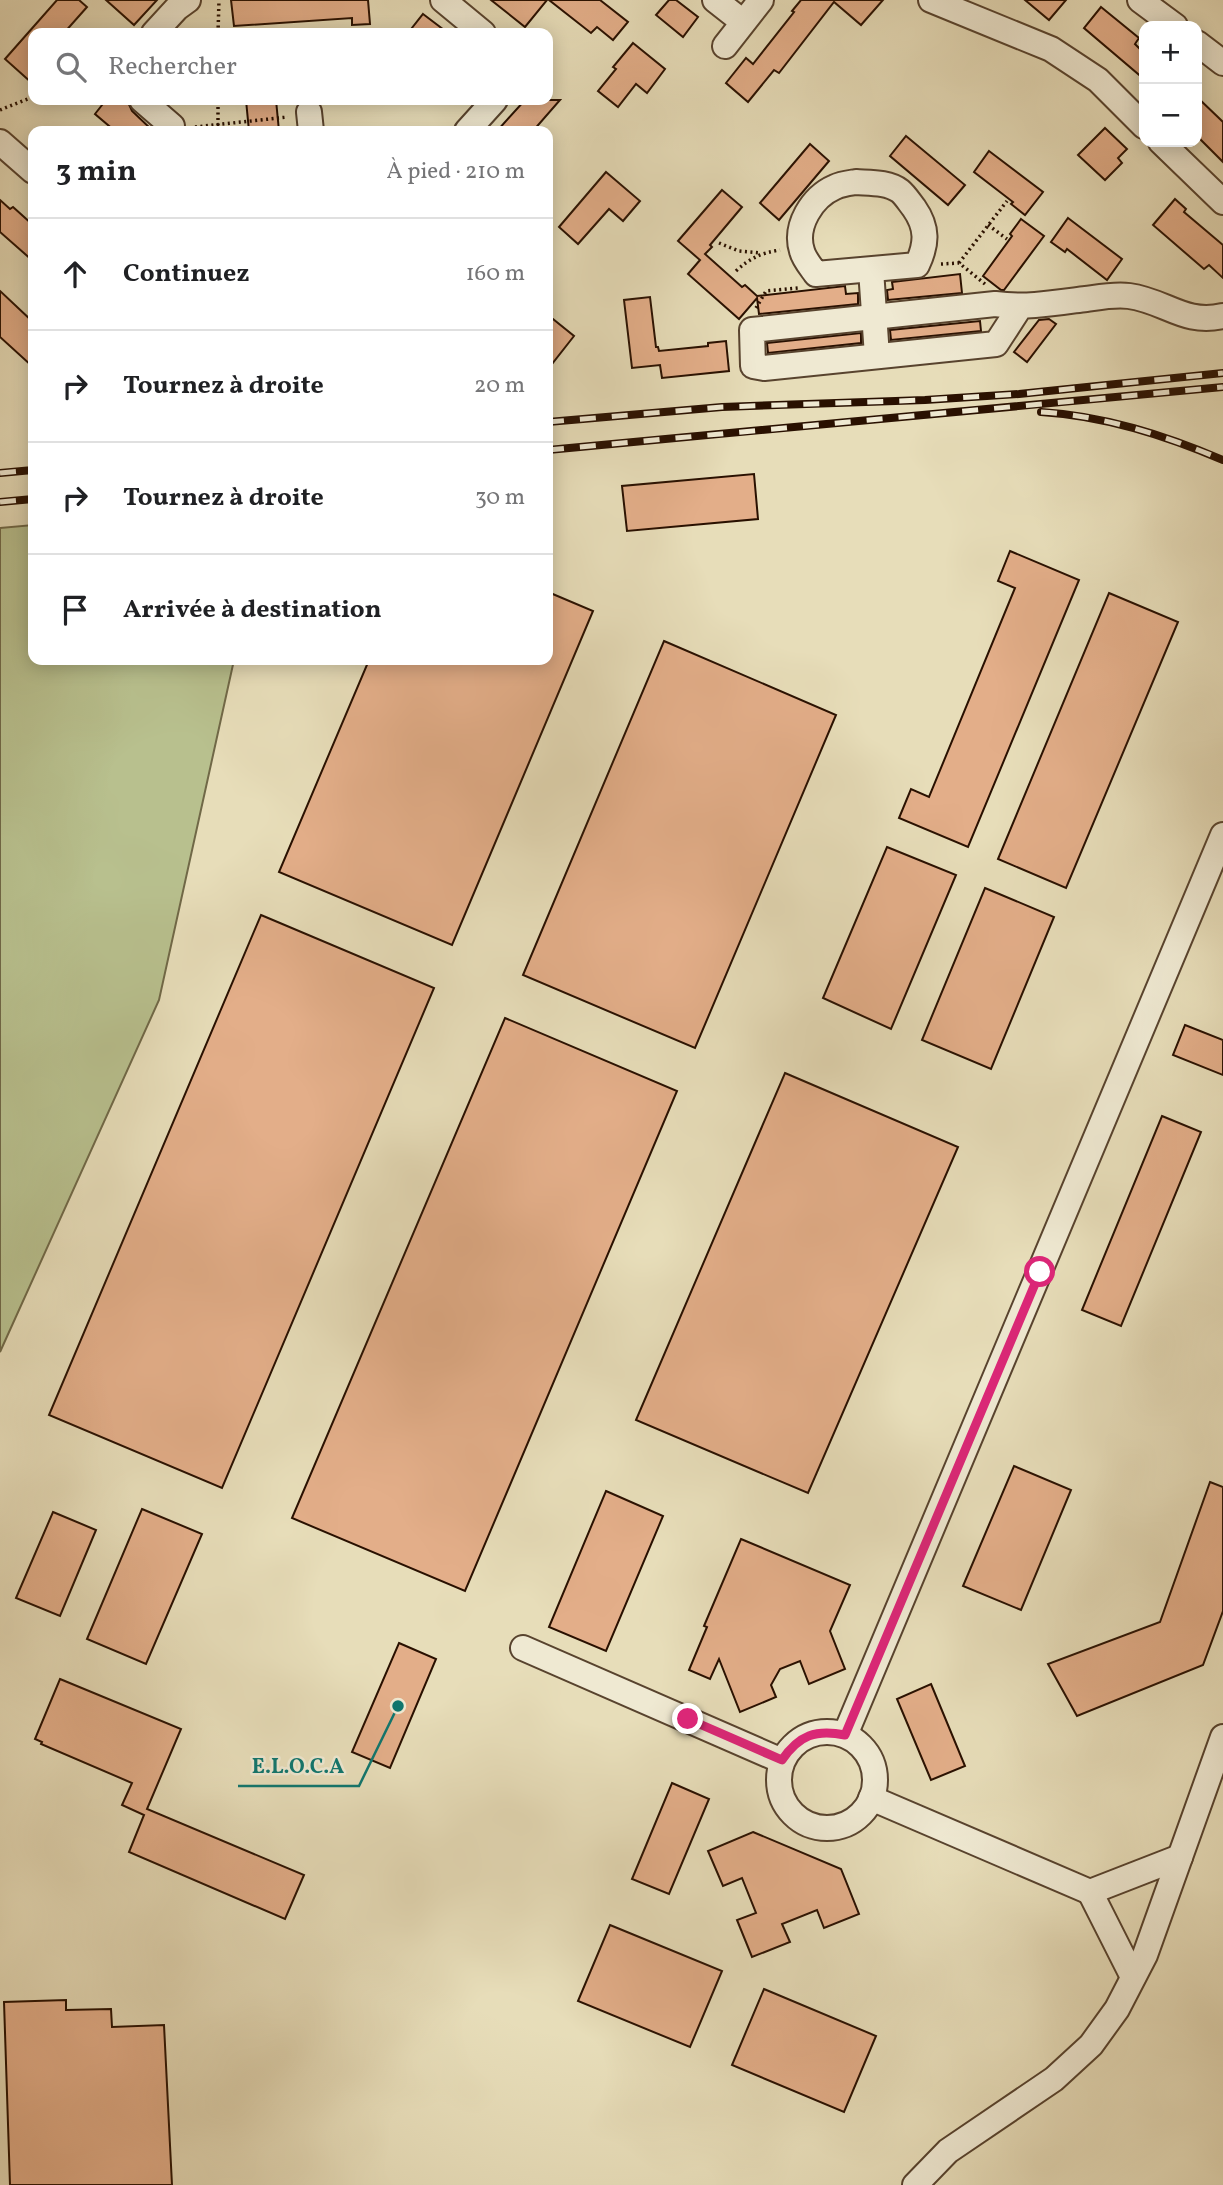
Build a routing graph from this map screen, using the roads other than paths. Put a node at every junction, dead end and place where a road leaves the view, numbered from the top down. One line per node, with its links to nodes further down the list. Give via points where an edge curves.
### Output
1 (188, 0): 9 (street)
2 (443, 0): 10 (street)
3 (715, 0): 8 (street)
4 (761, 0): 8 (street)
5 (931, 0): 16 (street, via 1051,49 1098,80)
6 (1140, 0): 7 (street)
7 (1168, 21)
8 (743, 22): 11 (street)
9 (159, 28)
10 (477, 28)
11 (725, 46)
12 (1202, 47): 13 (street)
13 (1223, 63)
14 (148, 105): 17 (street)
15 (490, 105): 18 (street)
16 (1139, 121)
17 (172, 126)
18 (472, 126)
19 (0, 142): 21 (street)
20 (1166, 147): 22 (street)
21 (28, 167)
22 (1223, 202)
23 (871, 270): 23 (street, via 917,265 926,237 922,219 899,190 880,183 834,187 817,200 804,219 799,235 802,251 816,274); 26 (street)
24 (1020, 307): 25 (street, via 1127,296 1196,319); 26 (street, via 995,304); 27 (street, via 996,344)
25 (1223, 316)
26 (874, 318): 27 (street); 27 (street, via 752,330 753,366)
27 (877, 356)
28 (1223, 835): 30 (street)
29 (523, 1648): 32 (street)
30 (845, 1735): 32 (street, via 809,1736 790,1748); 33 (street, via 871,1762)
31 (1223, 1737): 34 (street)
32 (782, 1760): 33 (street, via 779,1787 783,1801 801,1821 814,1827 842,1826 854,1820)
33 (871, 1798): 35 (street)
34 (1180, 1857): 35 (street); 36 (street)
35 (1090, 1892): 36 (street)
36 (1133, 1977): 37 (street, via 1091,2045 1054,2078 947,2151)
37 (915, 2185)

